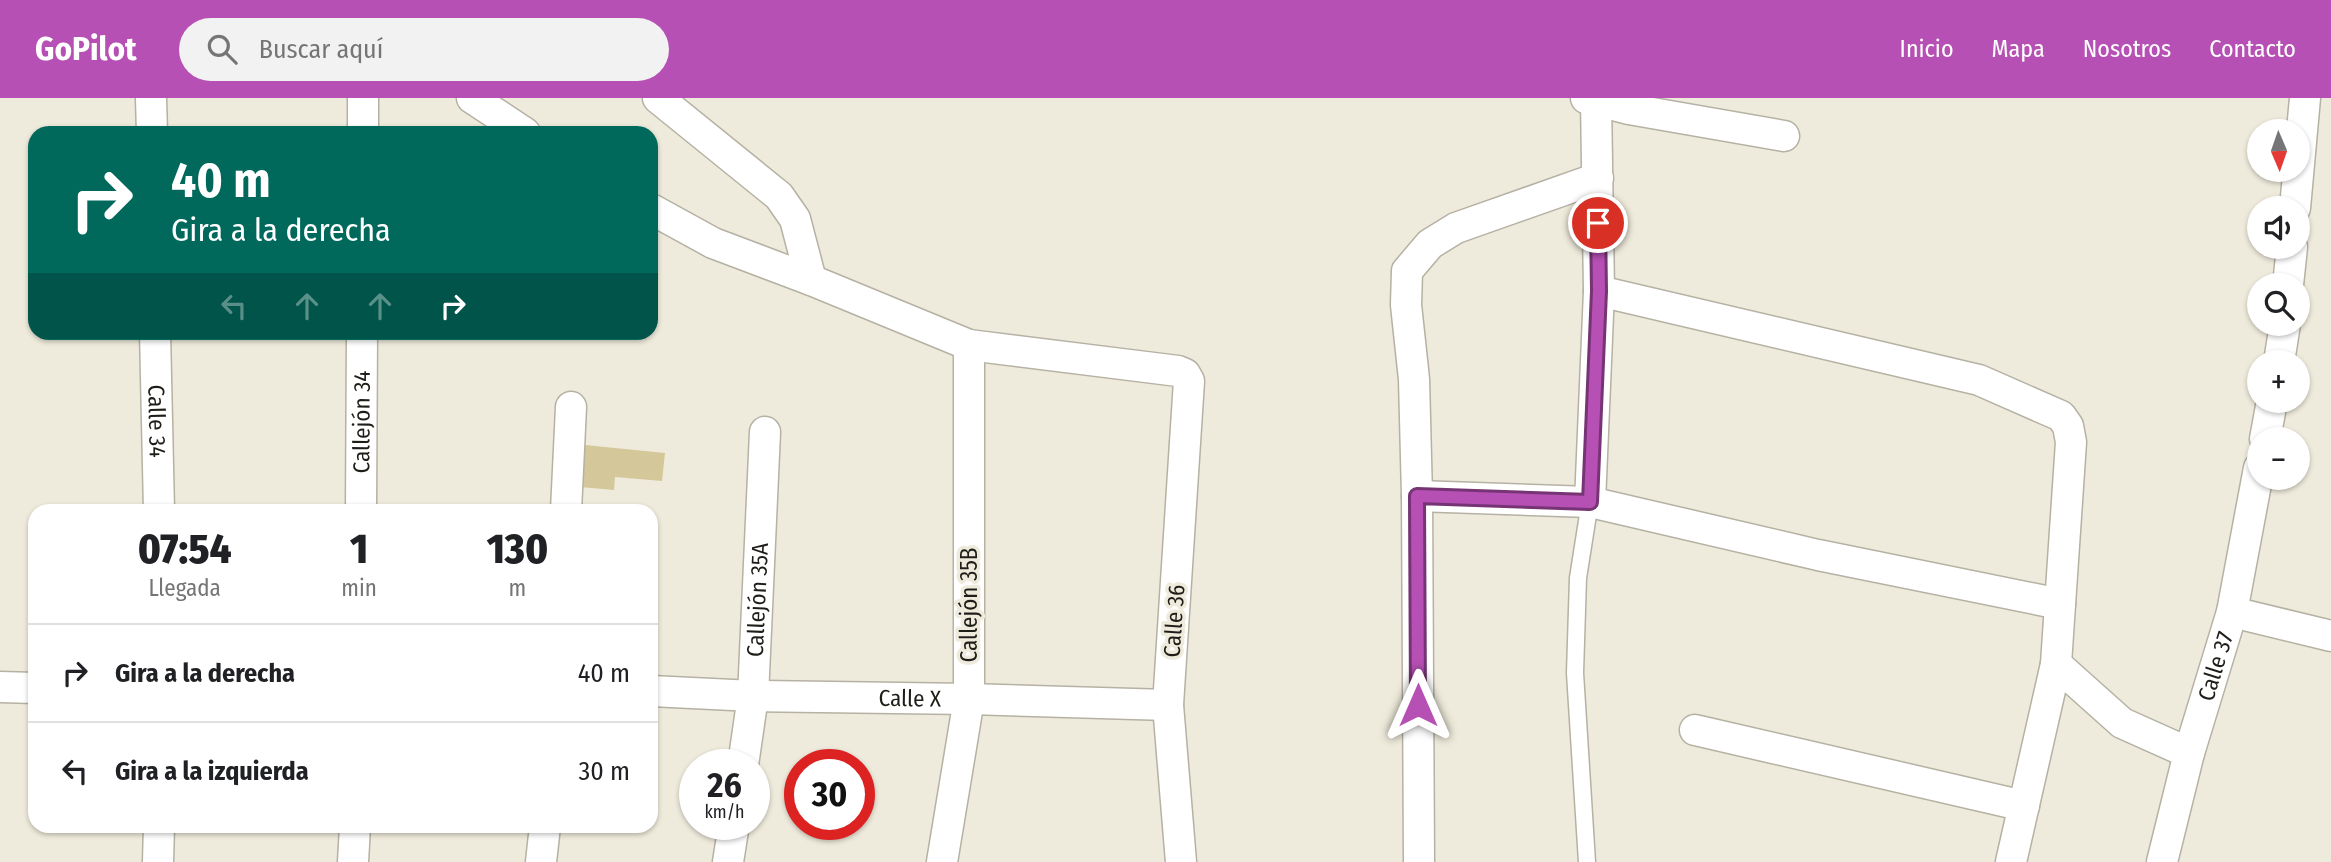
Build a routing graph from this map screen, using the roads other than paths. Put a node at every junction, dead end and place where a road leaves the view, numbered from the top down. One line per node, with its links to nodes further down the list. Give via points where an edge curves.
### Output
1 (151, 98): 7 (street)
2 (363, 98): 8 (street)
3 (472, 98): 9 (street)
4 (658, 98): 14 (street, via 779,196 795,219)
5 (2305, 98): 12 (street)
6 (1591, 99): 10 (street); 11 (street)
7 (152, 126)
8 (363, 126)
9 (514, 126)
10 (1784, 136)
11 (1598, 177): 15 (street); 22 (street, via 1457,228 1430,244 1407,271)
12 (2296, 196)
13 (658, 213): 14 (street, via 713,243)
14 (811, 280): 18 (street)
15 (1599, 291): 23 (street); 27 (street, via 1979,380 2061,416 2071,442)
16 (155, 340): 24 (street, Calle 34)
17 (362, 340): 25 (street, Callejón 34)
18 (968, 345): 35 (street, Callejón 35B); 36 (street, Calle 36, via 1178,370 1189,381)
19 (571, 407): 26 (street)
20 (765, 432): 34 (street, Callejón 35A)
21 (2255, 490): 28 (street, Calle 37)
22 (1417, 496): 23 (street); 51 (street)
23 (1590, 502): 27 (street); 52 (lane, via 1578,578 1575,673)
24 (159, 504)
25 (361, 504)
26 (566, 504)
27 (2060, 604): 30 (street)
28 (2232, 612): 29 (street); 39 (street, Calle 37)
29 (2331, 636)
30 (2056, 664): 39 (street, via 2122,723); 40 (street)
31 (0, 687): 32 (street)
32 (28, 688)
33 (658, 691): 34 (street, Calle X)
34 (753, 696): 35 (street, Calle X); 38 (street, Callejón 35A)
35 (969, 699): 36 (street, Calle X); 49 (street, Callejón 35B)
36 (1168, 705): 50 (street, Calle 36)
37 (1695, 730): 40 (street)
38 (745, 749)
39 (2189, 753): 54 (street, Calle 37)
40 (2024, 806): 53 (street)
41 (159, 833): 45 (street)
42 (355, 833): 46 (street)
43 (544, 833): 47 (street)
44 (731, 840): 48 (street)
45 (158, 862)
46 (353, 862)
47 (541, 862)
48 (728, 862)
49 (942, 862)
50 (1181, 862)
51 (1419, 862)
52 (1587, 862)
53 (2011, 862)
54 (2162, 862)

